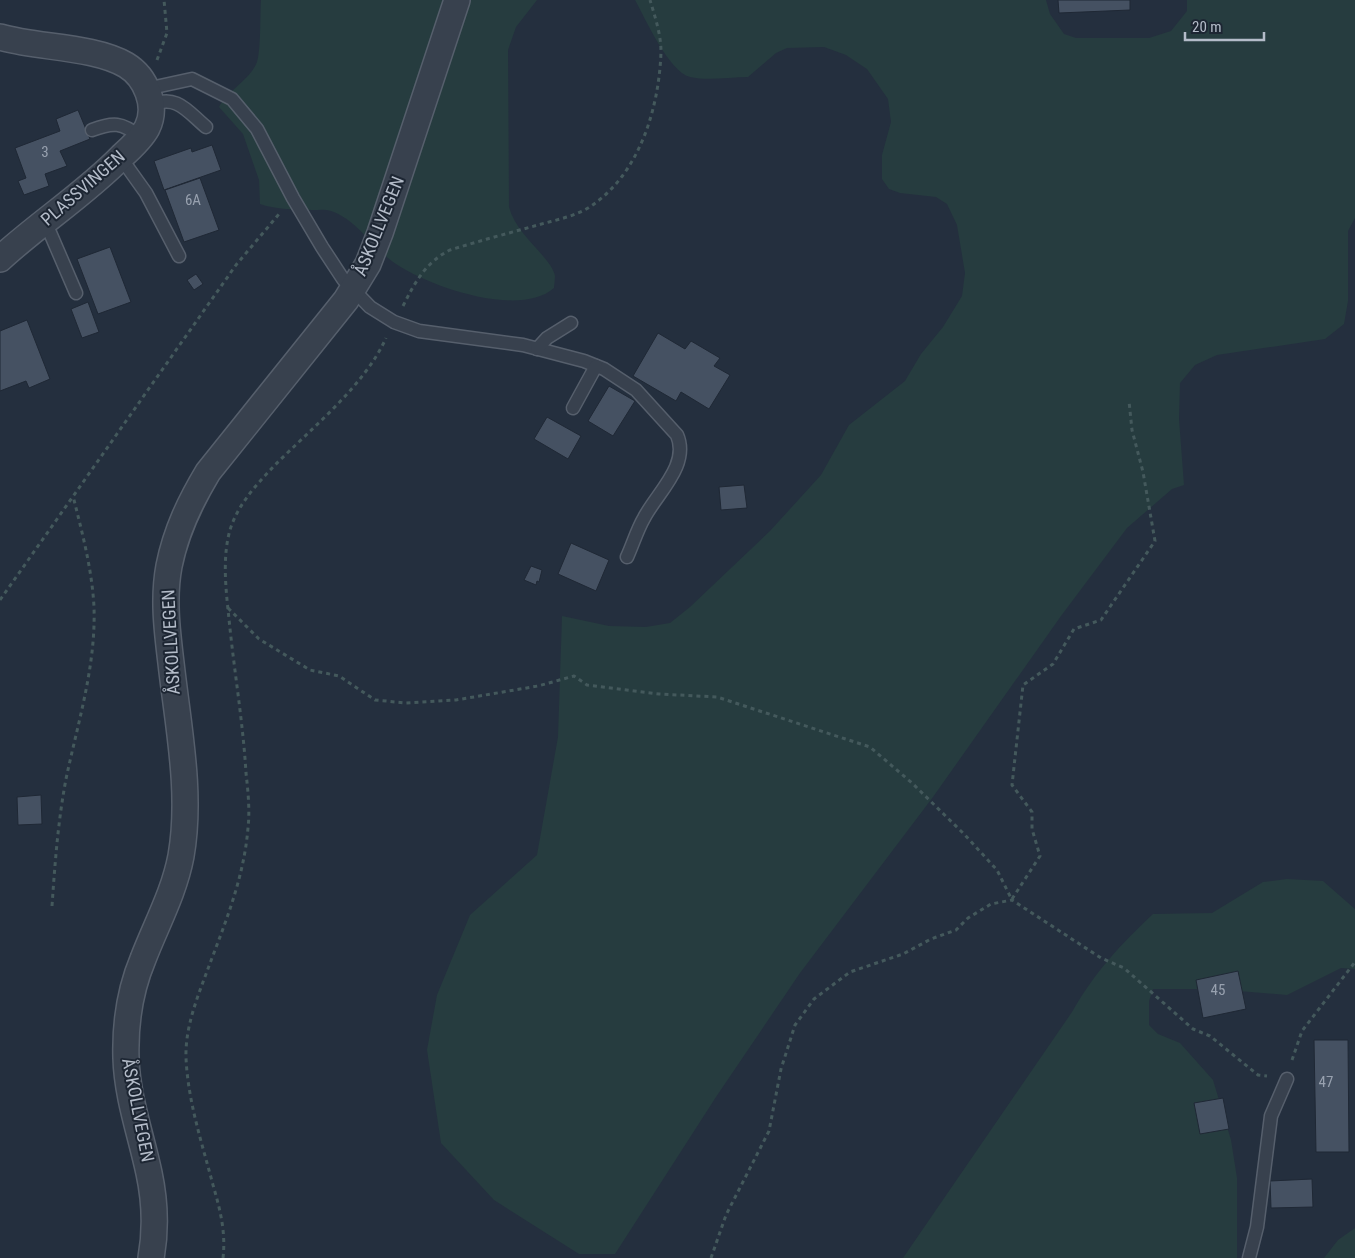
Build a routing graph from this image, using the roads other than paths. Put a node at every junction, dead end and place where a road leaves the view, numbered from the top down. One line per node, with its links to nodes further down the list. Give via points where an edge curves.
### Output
1 (457, 0): 11 (street, ÅSKOLLVEGEN, via 380,233)
2 (0, 37): 3 (street, via 115,61 138,76)
3 (149, 97): 4 (lane, via 178,103); 6 (street, PLASSVINGEN, via 147,127); 11 (lane, via 192,79 232,99 258,129 292,198)
4 (206, 127)
5 (92, 130): 6 (lane, via 109,123 128,127)
6 (140, 137): 7 (street, PLASSVINGEN)
7 (120, 158): 8 (street, PLASSVINGEN, via 102,177); 10 (lane, via 146,193)
8 (46, 221): 9 (street, PLASSVINGEN); 12 (lane)
9 (2, 254)
10 (179, 256)
11 (353, 290): 14 (lane, via 370,307 394,322 419,331); 19 (street, ÅSKOLLVEGEN, via 208,472 190,502 169,566 168,634 185,821 181,857 171,892 142,960 132,993 126,1060 150,1175 154,1210)
12 (76, 293)
13 (571, 323): 14 (lane, via 547,338)
14 (537, 349): 15 (lane)
15 (596, 366): 16 (lane); 17 (lane, via 623,379 636,390 664,419 680,442 680,455 673,474 643,518)
16 (573, 408)
17 (627, 557)
18 (1287, 1079): 20 (lane, via 1271,1116)
19 (151, 1258)
20 (1250, 1258)

